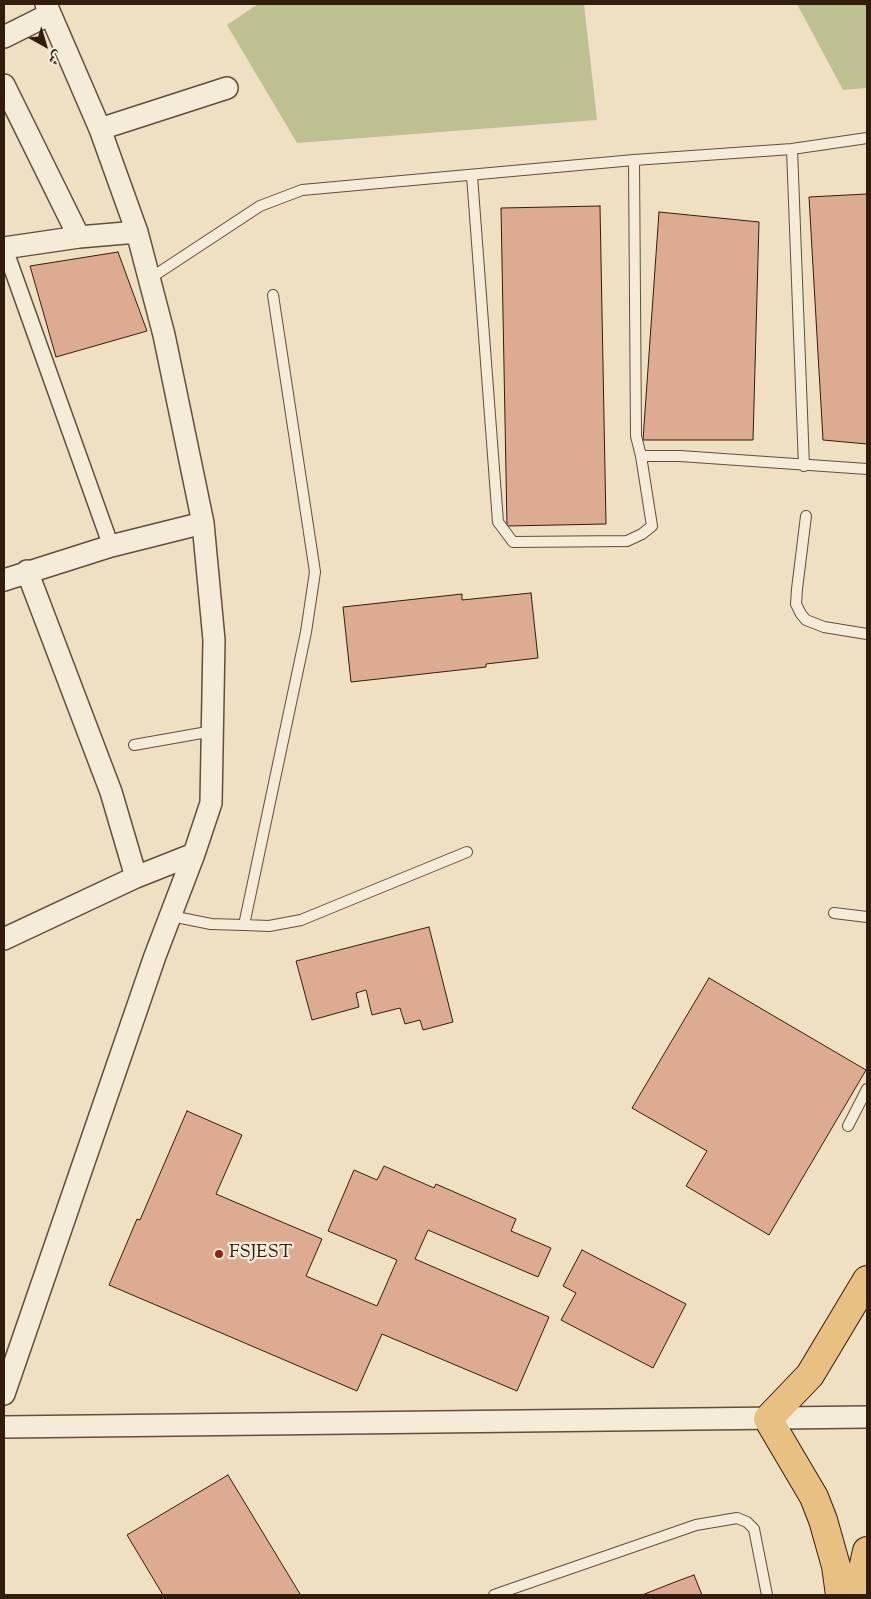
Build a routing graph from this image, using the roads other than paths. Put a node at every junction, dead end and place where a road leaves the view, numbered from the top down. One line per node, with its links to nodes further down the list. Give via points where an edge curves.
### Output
1 (48, 9): 2 (street); 5 (street)
2 (4, 37)
3 (4, 84): 11 (street)
4 (227, 88): 5 (street)
5 (100, 129): 10 (street)
6 (867, 138): 7 (lane)
7 (792, 148): 8 (lane); 16 (lane)
8 (634, 160): 9 (lane); 15 (lane, via 636,436)
9 (472, 176): 13 (lane, via 302,190 260,206); 15 (lane, via 498,522 513,542 627,541 652,526)
10 (137, 232): 11 (street); 13 (street)
11 (79, 237): 12 (street)
12 (6, 252): 20 (street)
13 (149, 280): 19 (street, via 164,335)
14 (273, 295): 32 (lane, via 315,572 306,632)
15 (641, 456): 16 (lane)
16 (804, 466): 17 (lane)
17 (867, 469)
18 (806, 516): 23 (lane, via 796,604 801,614 806,620 824,627)
19 (203, 523): 20 (street); 24 (street, via 214,640)
20 (111, 546): 21 (street)
21 (27, 572): 22 (street); 28 (street, via 111,792)
22 (4, 580)
23 (867, 634)
24 (213, 731): 25 (lane); 27 (street, via 211,803)
25 (134, 745)
26 (467, 852): 32 (lane, via 301,920 269,926)
27 (194, 854): 28 (street); 30 (street)
28 (136, 878): 33 (street)
29 (834, 913): 31 (lane)
30 (172, 916): 32 (lane, via 211,924); 37 (street, via 155,956)
31 (867, 917)
32 (244, 925)
33 (4, 939)
34 (867, 1089): 35 (lane)
35 (848, 1126)
36 (867, 1280): 39 (main road, via 810,1375)
37 (4, 1394)
38 (867, 1417): 39 (street)
39 (768, 1418): 40 (street); 44 (main road, via 814,1497 836,1566)
40 (4, 1427)
41 (867, 1551): 45 (main road)
42 (494, 1595): 43 (lane, via 696,1525 738,1518 754,1529)
43 (767, 1595)
44 (840, 1595)
45 (857, 1595)

